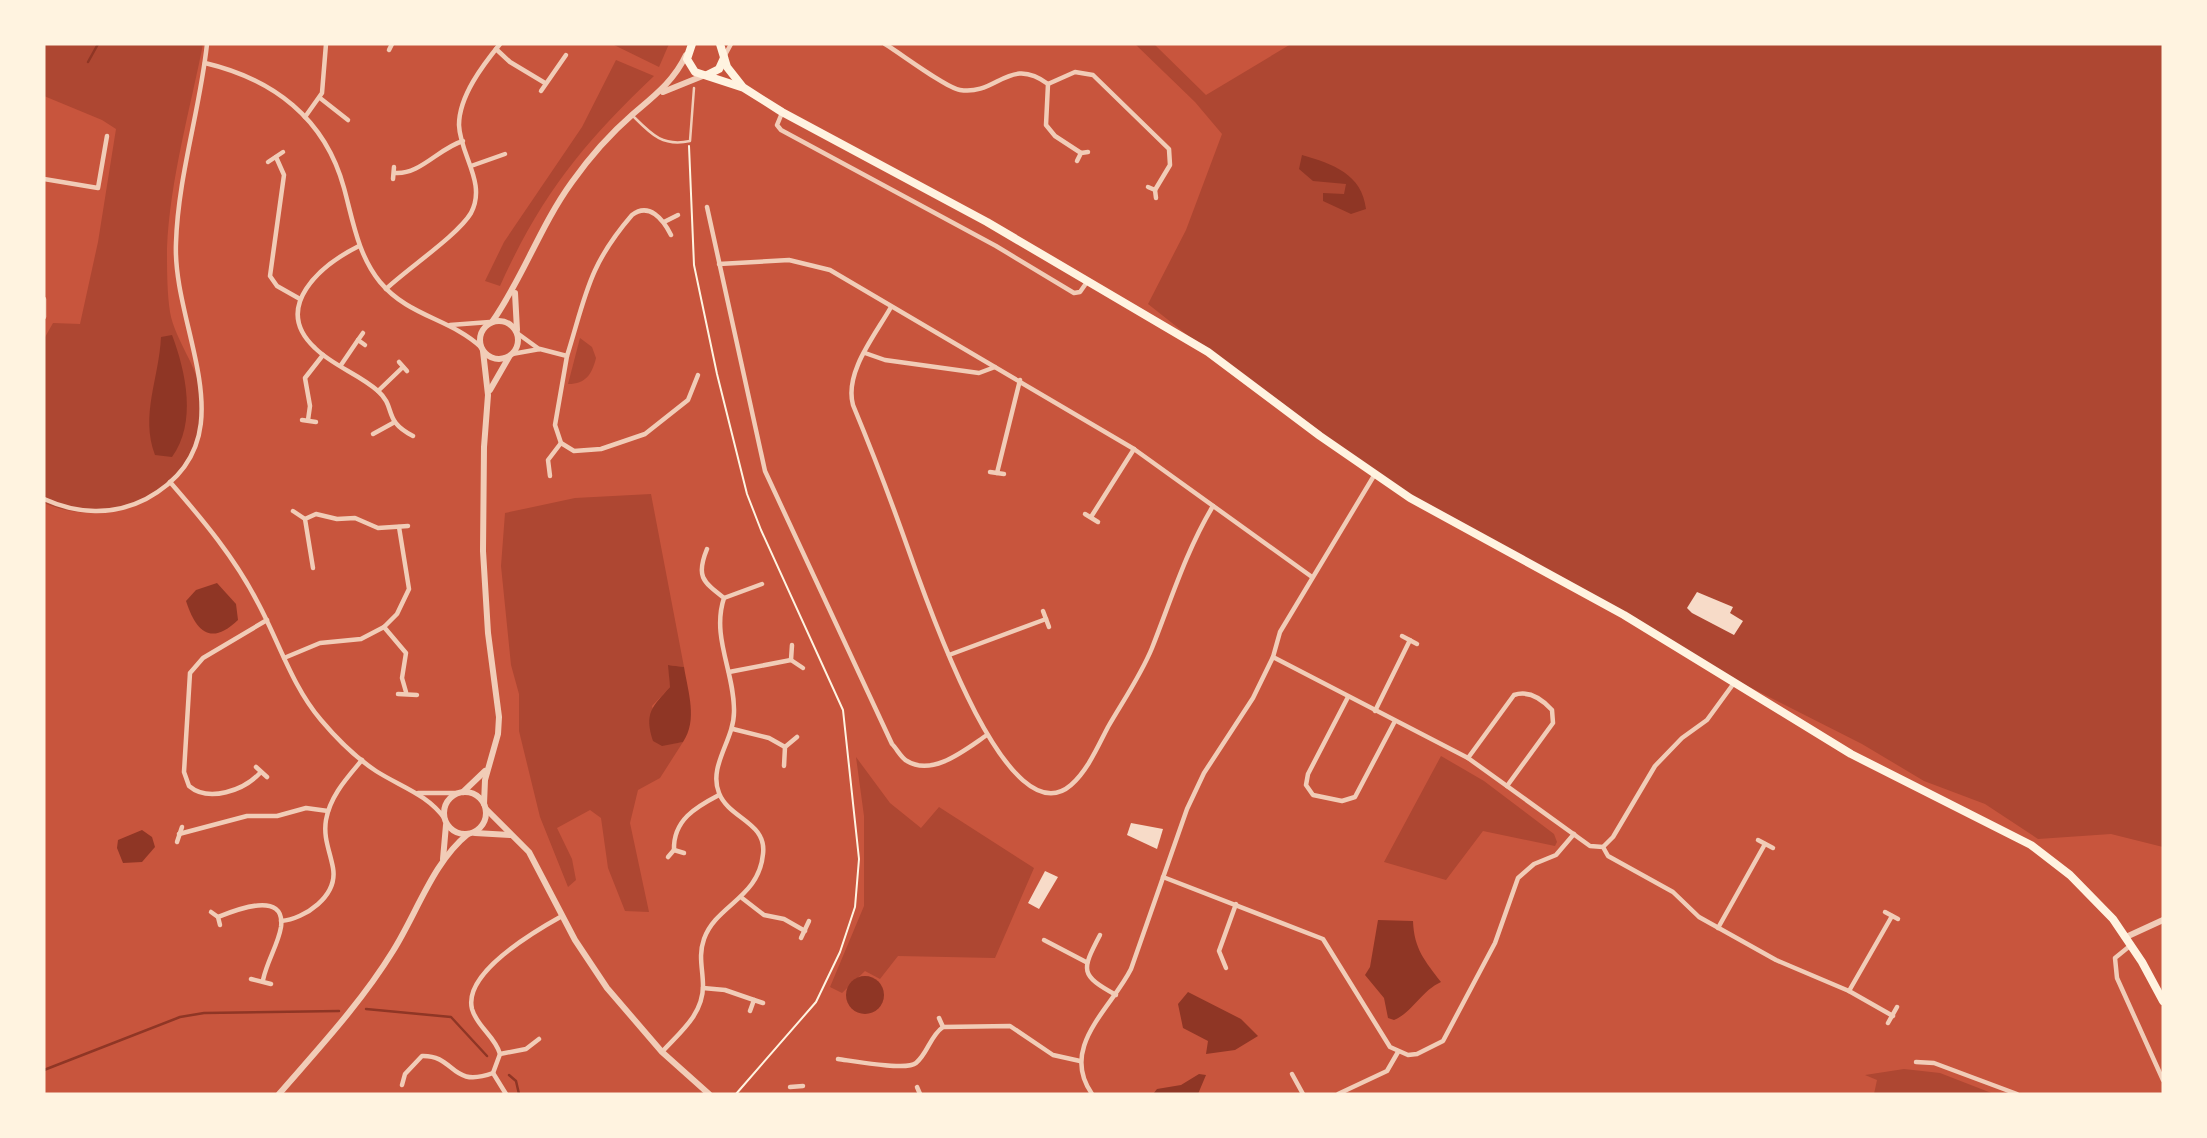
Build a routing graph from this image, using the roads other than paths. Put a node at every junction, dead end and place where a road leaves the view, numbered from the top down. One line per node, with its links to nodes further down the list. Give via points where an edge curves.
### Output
1 (207, 44): 15 (street)
2 (326, 44): 23 (street)
3 (392, 44): 11 (street)
4 (500, 44): 10 (street)
5 (720, 44): 14 (highway)
6 (731, 44): 14 (street)
7 (885, 44): 12 (street)
8 (900, 44): 12 (street)
9 (689, 48): 16 (highway, via 691,68); 22 (street)
10 (496, 49): 17 (street); 29 (street, via 478,73 460,116)
11 (389, 50)
12 (896, 51): 18 (street, via 959,90 979,89 1016,73 1034,75)
13 (566, 55): 17 (street)
14 (724, 57): 16 (highway, via 719,69); 20 (highway)
15 (205, 63): 26 (street, via 256,79); 90 (street, via 176,243 178,293 201,383 202,422 191,453)
16 (706, 75): 20 (highway); 22 (street)
17 (545, 83): 21 (street)
18 (1048, 84): 32 (street, via 1048,129); 41 (street, via 1075,72 1093,75 1162,140 1171,159)
19 (694, 88): 25 (lane, via 690,141 658,141)
20 (744, 88): 24 (highway)
21 (541, 91)
22 (655, 96): 25 (street)
23 (320, 98): 26 (street); 27 (street)
24 (782, 112): 49 (highway, via 941,196); 49 (street, via 777,125 780,130 1074,293)
25 (632, 115): 50 (street, via 573,181 536,240)
26 (305, 117): 47 (street, via 334,160)
27 (348, 120)
28 (107, 136): 39 (street, via 98,188)
29 (463, 141): 37 (street); 38 (street, via 444,148 414,171)
30 (283, 152): 34 (street)
31 (1088, 152): 32 (street)
32 (1081, 153): 35 (street)
33 (505, 154): 37 (street)
34 (276, 157): 36 (street); 53 (street, via 284,174 270,276 276,286)
35 (1077, 161)
36 (268, 162)
37 (471, 166): 51 (street, via 476,197 467,219)
38 (394, 173)
39 (44, 179)
40 (1148, 187): 41 (street)
41 (1155, 190): 42 (street)
42 (1156, 198)
43 (706, 207): 48 (street)
44 (678, 215): 45 (street)
45 (664, 222): 46 (street); 67 (street, via 649,211 635,212 606,247 586,285)
46 (671, 234)
47 (359, 246): 51 (street); 53 (street, via 314,277)
48 (719, 264): 54 (street, via 789,260 816,265); 128 (street, via 765,471 892,744 906,761 926,767)
49 (1088, 282): 88 (highway, via 1208,352)
50 (517, 284): 56 (street); 58 (street)
51 (386, 289): 57 (street, via 411,310)
52 (44, 299): 55 (street)
53 (300, 299): 65 (street, via 300,326)
54 (891, 307): 64 (street); 70 (street)
55 (44, 317)
56 (491, 322): 57 (street); 58 (street, via 504,321); 62 (street, via 480,336)
57 (446, 324): 62 (street)
58 (517, 332): 63 (street); 66 (street, via 518,345)
59 (363, 333): 60 (street)
60 (358, 340): 61 (street); 68 (street)
61 (365, 345)
62 (483, 349): 66 (street, via 496,359); 76 (street)
63 (540, 349): 66 (street); 67 (street)
64 (865, 353): 70 (street, via 979,373); 114 (street, via 852,386 853,405)
65 (323, 355): 68 (street); 78 (street, via 305,378)
66 (511, 355): 76 (street)
67 (567, 356): 83 (street, via 555,425)
68 (341, 365): 75 (street)
69 (403, 366): 75 (street)
70 (995, 366): 72 (street)
71 (698, 375): 73 (street)
72 (1020, 380): 84 (street); 86 (street)
73 (696, 385): 74 (street); 83 (street, via 688,400 636,438 583,452)
74 (704, 385)
75 (378, 391): 80 (street)
76 (488, 395): 133 (street, via 484,551 499,717)
77 (302, 420): 78 (street)
78 (309, 420): 79 (street)
79 (316, 422)
80 (393, 424): 81 (street); 82 (street)
81 (373, 433)
82 (413, 436)
83 (561, 443): 89 (street, via 548,460)
84 (1134, 449): 92 (street); 95 (street)
85 (990, 472): 86 (street)
86 (997, 473): 87 (street)
87 (1004, 474)
88 (1375, 474): 102 (street); 120 (highway)
89 (550, 476)
90 (170, 482): 91 (street, via 139,502 106,511 78,510); 107 (street, via 224,548)
91 (44, 499)
92 (1213, 506): 102 (street); 128 (street, via 1175,582 1146,661 1073,783 1055,792 1032,788)
93 (293, 512): 96 (street)
94 (1085, 514): 95 (street)
95 (1091, 517): 97 (street)
96 (305, 519): 99 (street, via 316,514 355,518 378,528); 101 (street)
97 (1098, 522)
98 (408, 526): 99 (street)
99 (399, 527): 108 (street, via 409,589 401,608)
100 (707, 549): 104 (street, via 701,574)
101 (312, 568)
102 (1312, 577): 115 (street, via 1280,632)
103 (762, 584): 104 (street)
104 (724, 598): 119 (street, via 720,632)
105 (1043, 611): 106 (street)
106 (1046, 619): 109 (street); 114 (street)
107 (267, 620): 116 (street); 136 (street, via 203,658 190,673 184,772 189,786 205,794 242,787)
108 (384, 627): 116 (street, via 361,639 320,643); 121 (street, via 406,653 402,678)
109 (1049, 627)
110 (1402, 636): 111 (street)
111 (1410, 640): 112 (street); 125 (street)
112 (1417, 644)
113 (792, 645): 117 (street)
114 (949, 654): 128 (street)
115 (1273, 657): 124 (street); 159 (street, via 1196,789)
116 (284, 658): 132 (street, via 320,718)
117 (791, 660): 118 (street); 119 (street)
118 (803, 668)
119 (729, 672): 127 (street)
120 (1734, 683): 153 (street, via 1707,720 1655,766); 175 (highway, via 1851,754 2031,845 2083,887)
121 (406, 692): 122 (street); 123 (street)
122 (398, 694)
123 (417, 695)
124 (1348, 697): 125 (street); 126 (street, via 1308,774 1306,785 1313,795 1342,801 1355,797)
125 (1375, 711): 126 (street)
126 (1395, 721): 131 (street)
127 (733, 729): 130 (street); 141 (street, via 717,766)
128 (987, 735)
129 (797, 737): 130 (street)
130 (785, 747): 134 (street)
131 (1468, 758): 138 (street); 138 (street, via 1514,695 1538,698 1552,710 1553,723)
132 (362, 760): 139 (street); 143 (street)
133 (488, 766): 140 (street); 142 (street)
134 (783, 766)
135 (257, 767): 136 (street)
136 (260, 773): 137 (street)
137 (267, 777)
138 (1507, 786): 148 (street)
139 (417, 792): 140 (street); 144 (street)
140 (461, 793): 142 (street, via 475,795); 144 (street, via 445,807)
141 (719, 795): 155 (street, via 684,819); 160 (street, via 763,841 757,879)
142 (485, 806): 146 (street, via 482,825); 149 (street)
143 (328, 811): 147 (street, via 306,807 277,816 247,816); 169 (street, via 325,839 333,869 331,885 311,910)
144 (445, 820): 146 (street, via 452,830); 158 (street)
145 (182, 827): 147 (street)
146 (470, 833): 149 (street); 158 (street)
147 (179, 834): 151 (street)
148 (1574, 834): 153 (street, via 1594,848); 198 (street, via 1556,855 1534,863 1518,878 1495,943 1443,1041 1417,1054)
149 (511, 836): 164 (street, via 537,865)
150 (1758, 840): 152 (street)
151 (177, 842)
152 (1765, 844): 154 (street); 172 (street)
153 (1603, 847): 172 (street, via 1608,856 1673,892)
154 (1773, 848)
155 (674, 850): 156 (street); 157 (street)
156 (684, 853)
157 (668, 857)
158 (443, 861): 209 (street, via 392,953)
159 (1163, 877): 161 (street); 186 (street, via 1140,948)
160 (741, 898): 173 (street, via 764,915 784,919); 184 (street, via 706,934 700,952)
161 (1236, 904): 180 (street, via 1219,951); 198 (street, via 1323,939 1384,1038)
162 (211, 912): 166 (street)
163 (1885, 912): 165 (street)
164 (562, 916): 197 (street, via 607,988); 199 (street, via 530,935 477,981 472,992 473,1012)
165 (1892, 916): 167 (street); 185 (street)
166 (218, 917): 169 (street, via 262,904 273,909); 171 (street)
167 (1898, 919)
168 (2163, 920): 175 (street)
169 (281, 921): 182 (street)
170 (809, 921): 173 (street)
171 (220, 925)
172 (1718, 928): 185 (street, via 1795,969)
173 (805, 931): 176 (street)
174 (1100, 935): 179 (street)
175 (2126, 936): 178 (highway)
176 (802, 939)
177 (1044, 940): 179 (street)
178 (2131, 945): 188 (highway); 205 (street, via 2115,958 2117,978)
179 (1086, 962): 186 (street, via 1093,982)
180 (1226, 968)
181 (251, 979): 182 (street)
182 (263, 980): 183 (street)
183 (271, 984)
184 (703, 988): 187 (street); 197 (street, via 693,1018)
185 (1849, 991): 192 (street)
186 (1116, 995): 201 (street, via 1090,1029)
187 (754, 1000): 189 (street); 191 (street)
188 (2163, 1002)
189 (763, 1003)
190 (1897, 1007): 192 (street)
191 (750, 1011)
192 (1893, 1016): 194 (street)
193 (939, 1018): 195 (street)
194 (1888, 1023)
195 (943, 1027): 200 (street, via 915,1065); 201 (street, via 1010,1026 1053,1055)
196 (540, 1039): 199 (street, via 526,1049)
197 (662, 1052): 211 (street)
198 (1398, 1052): 216 (street, via 1387,1070)
199 (500, 1055): 203 (street)
200 (838, 1059)
201 (1080, 1061): 214 (street)
202 (1916, 1062): 217 (street, via 1934,1063)
203 (493, 1073): 206 (street, via 477,1078 460,1076 444,1061 422,1056 405,1073); 210 (street)
204 (1292, 1074): 215 (street)
205 (2163, 1080)
206 (402, 1085)
207 (790, 1087): 212 (street, via 800,1086)
208 (917, 1087): 213 (street)
209 (279, 1094)
210 (506, 1094)
211 (709, 1094)
212 (797, 1094)
213 (920, 1094)
214 (1092, 1094)
215 (1303, 1094)
216 (1338, 1094)
217 (2018, 1094)

